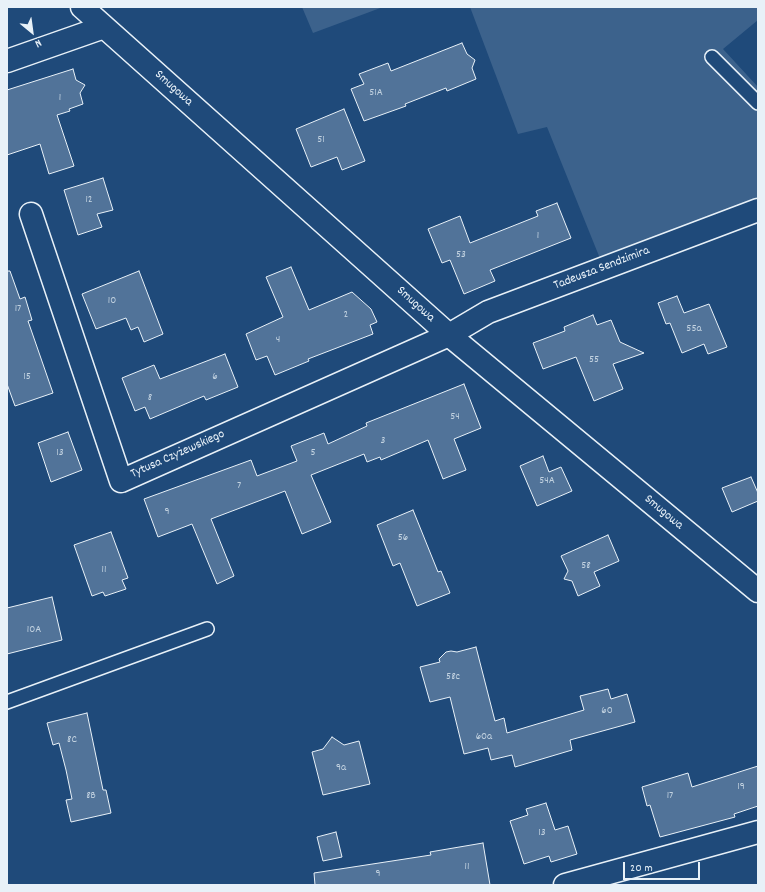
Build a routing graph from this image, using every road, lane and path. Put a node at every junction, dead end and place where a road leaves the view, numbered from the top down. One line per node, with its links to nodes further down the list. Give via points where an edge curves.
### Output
1 (82, 7): 2 (street, Smugowa)
2 (104, 27): 4 (street); 8 (street, Smugowa)
3 (712, 57): 5 (lane)
4 (7, 61)
5 (758, 102)
6 (758, 210): 8 (street, Tadeusza Sendzimira, via 488,312)
7 (31, 214): 8 (street, Tytusa Czyżewskiego, via 120,481)
8 (450, 335): 9 (street, Smugowa)
9 (758, 591)
10 (207, 629): 11 (lane)
11 (7, 702)
12 (758, 832): 13 (street)
13 (565, 885)

